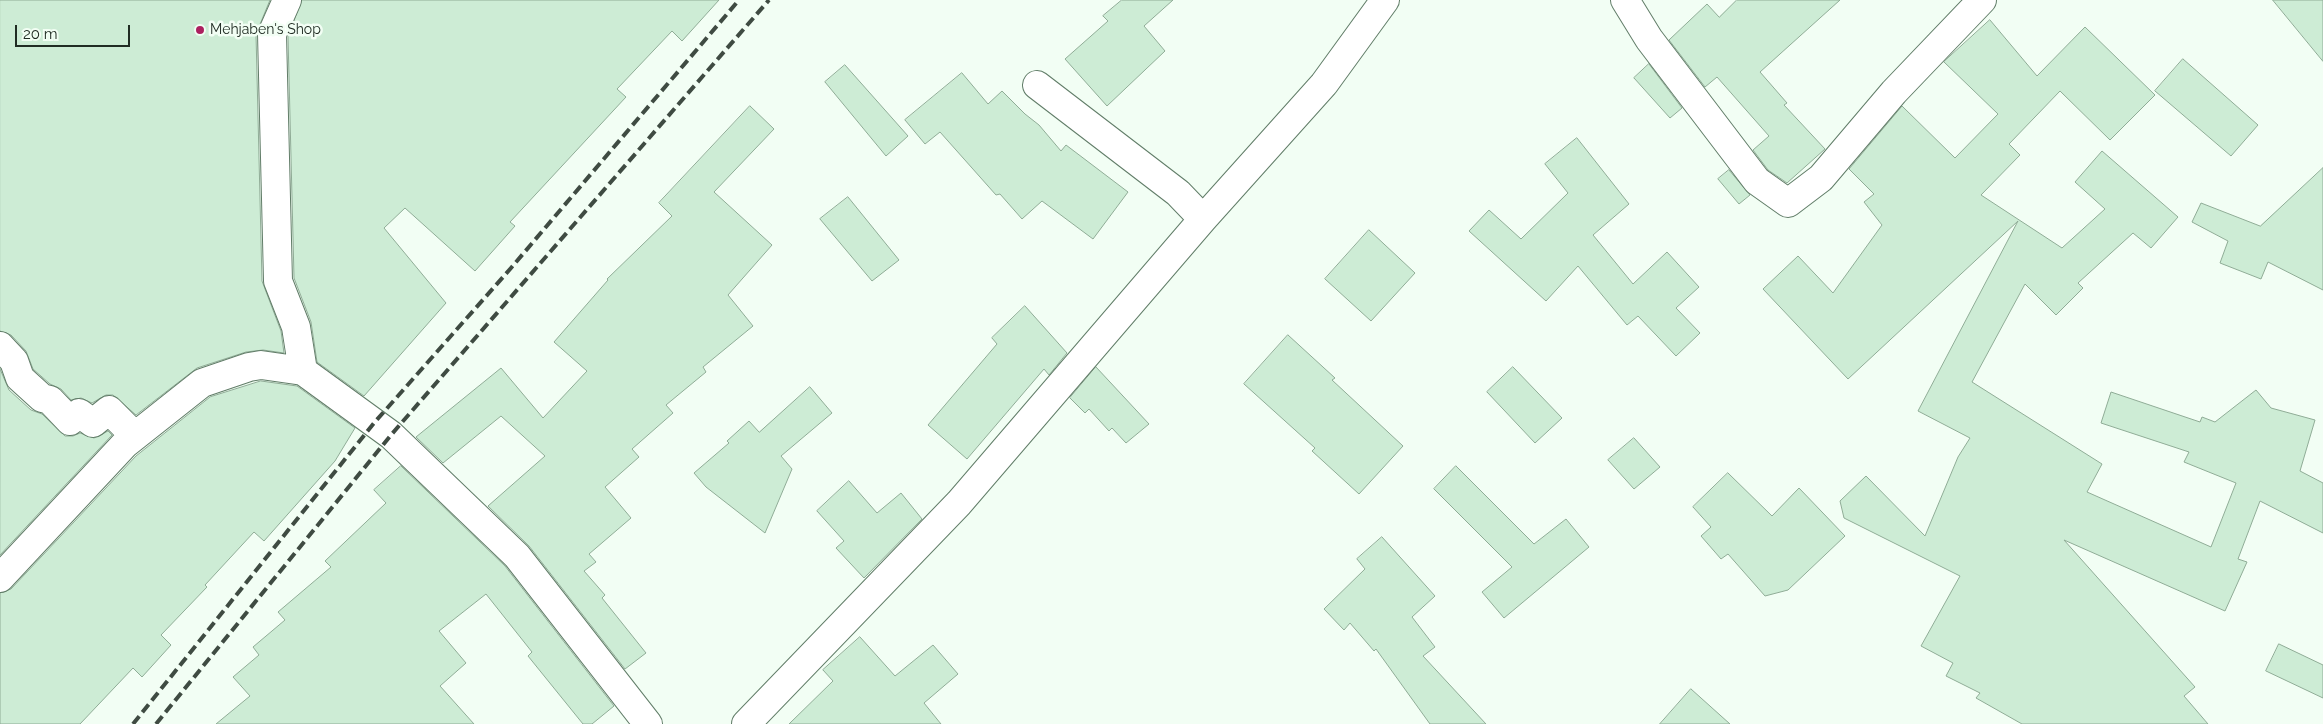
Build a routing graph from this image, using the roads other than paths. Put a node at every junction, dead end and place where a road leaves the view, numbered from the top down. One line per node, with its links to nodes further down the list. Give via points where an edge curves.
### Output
1 (287, 0): 8 (street, via 272,34 278,281 296,327)
2 (1385, 0): 6 (street, via 1324,84)
3 (1625, 0): 4 (street, via 1649,39 1758,181 1788,202 1821,178 1894,92)
4 (1982, 0)
5 (1037, 85): 6 (street, via 1178,194)
6 (1203, 220): 12 (street, via 959,503)
7 (0, 346): 9 (street, via 14,361 20,378 42,398 50,400 70,421 79,413 94,423 110,410)
8 (303, 372): 9 (street, via 277,366 249,366 202,383); 11 (street, via 391,435 516,556)
9 (135, 436): 10 (street)
10 (0, 578)
11 (637, 719)
12 (746, 724)

